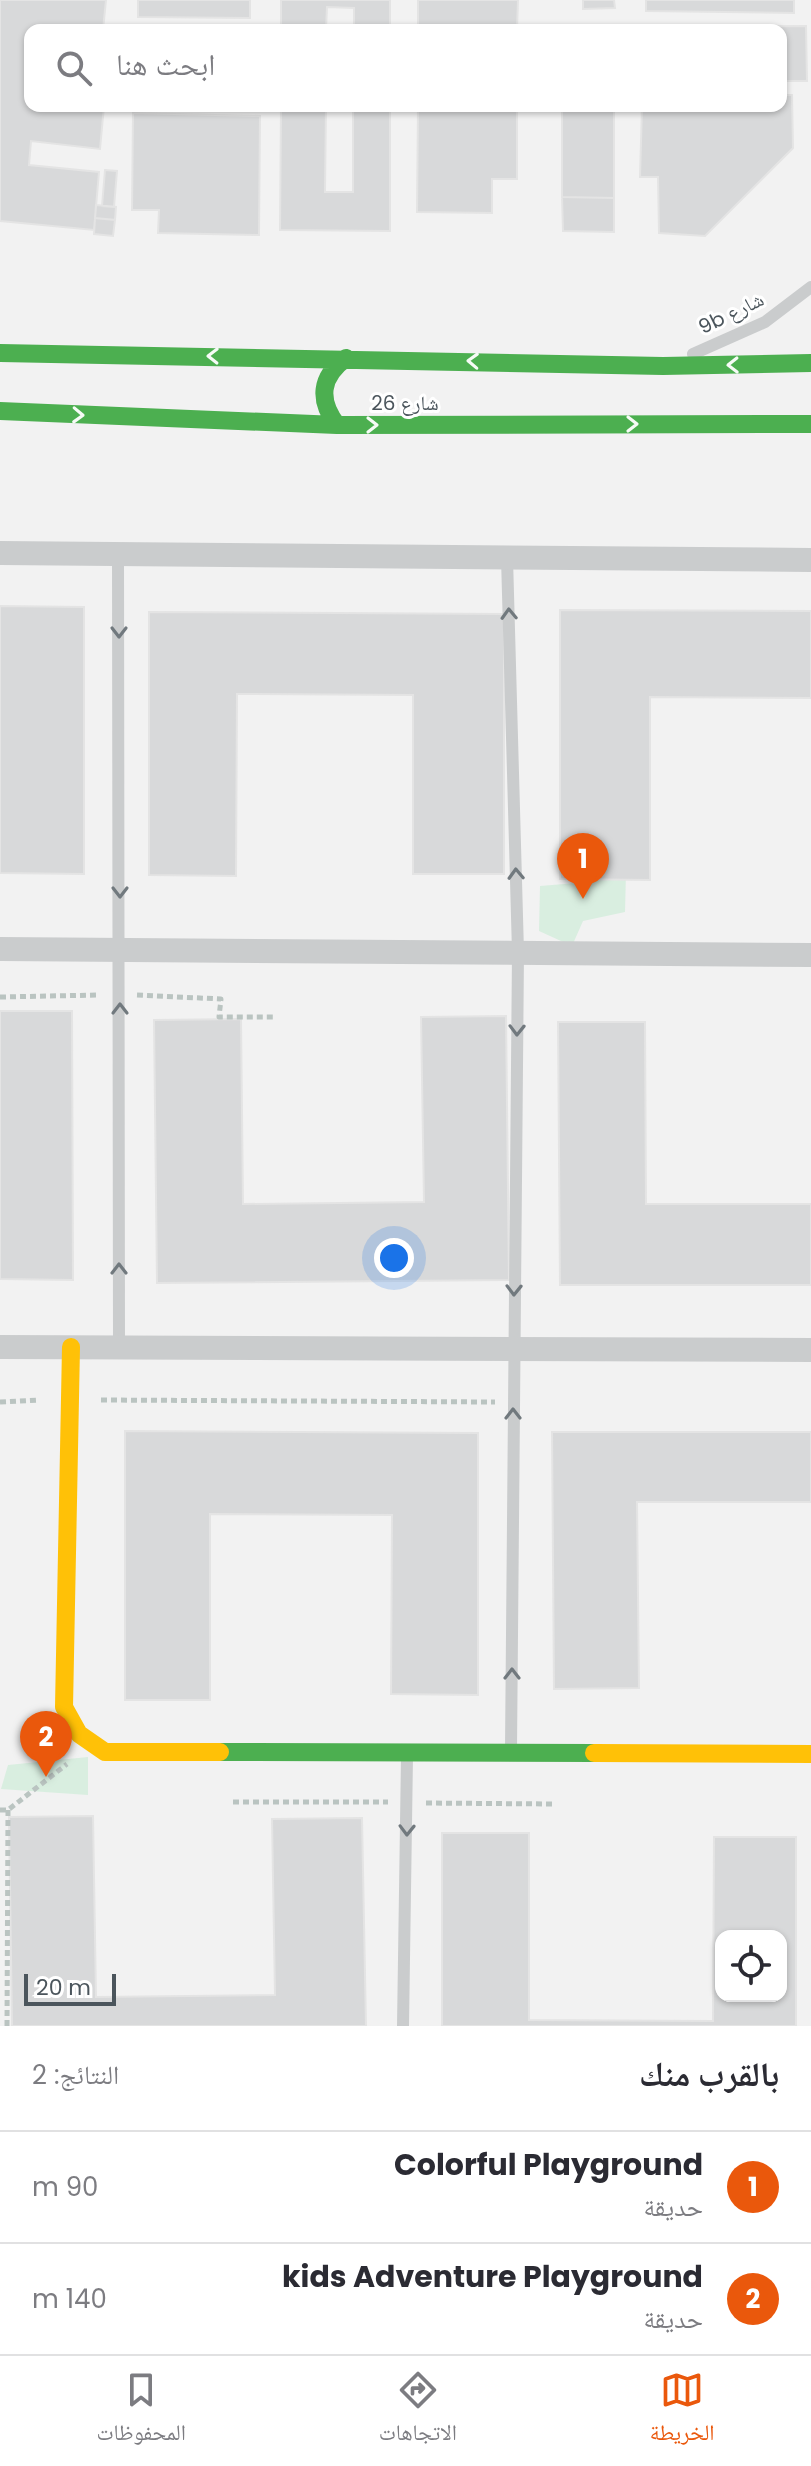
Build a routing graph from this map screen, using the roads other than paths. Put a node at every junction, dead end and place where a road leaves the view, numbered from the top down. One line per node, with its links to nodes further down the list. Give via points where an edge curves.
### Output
1 (811, 287): 5 (lane, 9b شارع, via 765,322)
2 (0, 353): 3 (street, one-way to 2)
3 (346, 358): 5 (street, one-way to 3); 8 (street, via 329,372 322,394)
4 (811, 363): 5 (street, one-way to 5)
5 (663, 366)
6 (0, 411): 8 (street, شارع 26, one-way to 8)
7 (811, 424): 8 (street, شارع 26, one-way to 7)
8 (337, 425)
9 (0, 553): 10 (street)
10 (118, 554): 11 (street); 14 (lane, one-way to 14)
11 (507, 558): 12 (street); 15 (lane, one-way to 11)
12 (811, 560)
13 (0, 949): 14 (street)
14 (120, 950): 15 (street); 19 (lane, one-way to 14)
15 (518, 952): 16 (street); 21 (lane, one-way to 21)
16 (811, 955)
17 (0, 1347): 18 (street)
18 (71, 1347): 19 (street); 22 (street, via 64,1707 78,1736 105,1752)
19 (119, 1347): 21 (street)
20 (811, 1350): 21 (street)
21 (513, 1351): 23 (lane, one-way to 21)
22 (407, 1752): 23 (street); 25 (lane, one-way to 25)
23 (511, 1752): 24 (street)
24 (811, 1754)
25 (403, 2026)

